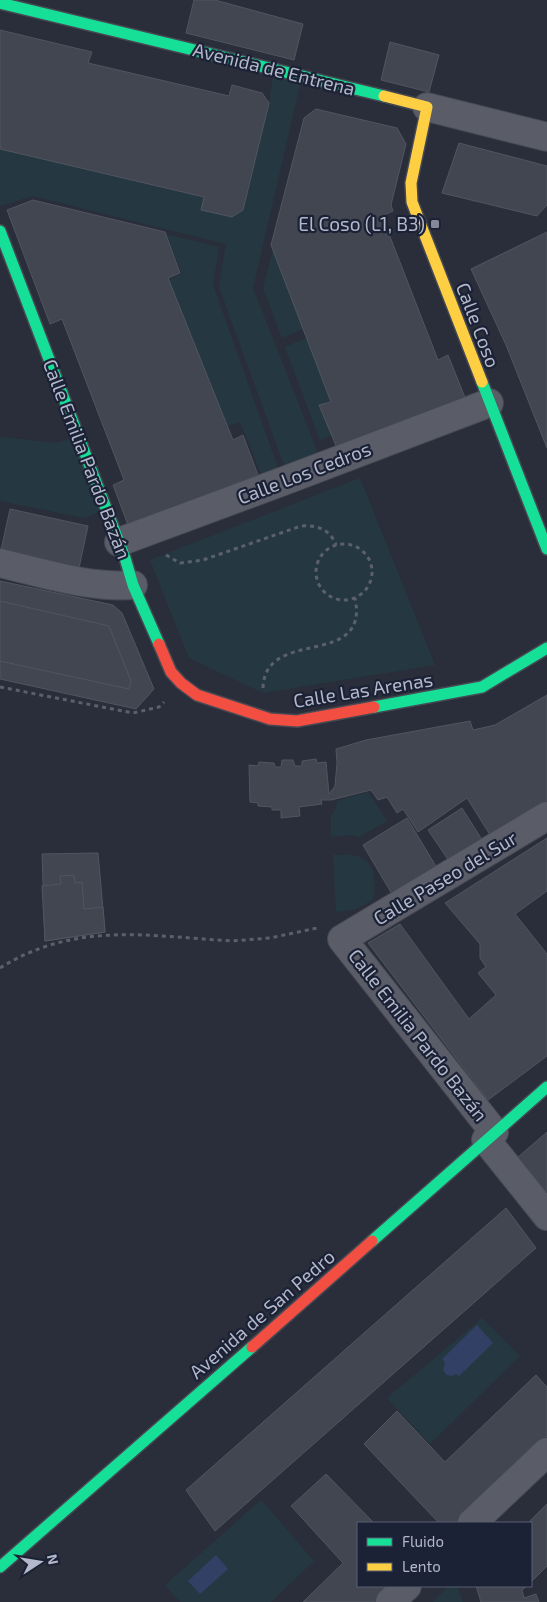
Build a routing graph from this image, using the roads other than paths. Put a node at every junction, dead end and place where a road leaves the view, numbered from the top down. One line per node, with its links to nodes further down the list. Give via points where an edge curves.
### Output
1 (0, 3): 2 (main road, Avenida de Entrena)
2 (427, 107): 3 (street, Avenida de Entrena); 5 (main road, Calle Coso, via 412,183 412,202)
3 (547, 137)
4 (0, 232): 6 (main road, Calle Emilia Pardo Bazán)
5 (489, 403): 6 (street, Calle Los Cedros); 7 (main road, Calle Coso)
6 (119, 542): 9 (main road, Calle Emilia Pardo Bazán)
7 (547, 549)
8 (0, 563): 9 (street, via 92,583)
9 (133, 585): 11 (main road, Calle Emilia Pardo Bazán, via 171,672)
10 (547, 648): 11 (main road, Calle Las Arenas, via 482,687 296,720 270,719 241,711 197,695)
11 (181, 683)
12 (547, 816): 13 (street, Calle Paseo del Sur)
13 (342, 939): 15 (street, Calle Emilia Pardo Bazán)
14 (547, 1087): 15 (main road, Avenida de San Pedro)
15 (490, 1136): 16 (street, Calle Emilia Pardo Bazán); 19 (main road, Avenida de San Pedro)
16 (547, 1216)
17 (547, 1452): 18 (street)
18 (473, 1522)
19 (0, 1567)
20 (406, 1587): 21 (street)
21 (390, 1602)

